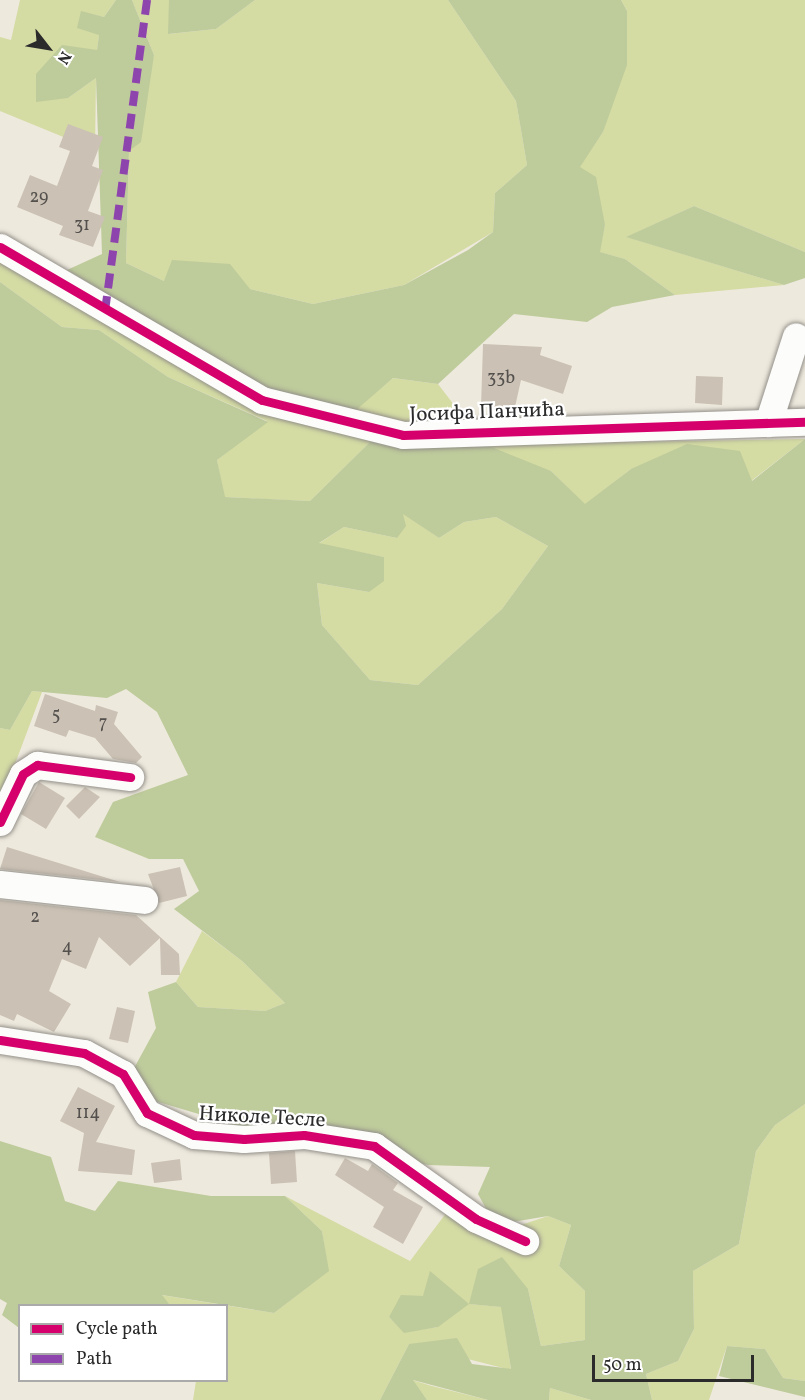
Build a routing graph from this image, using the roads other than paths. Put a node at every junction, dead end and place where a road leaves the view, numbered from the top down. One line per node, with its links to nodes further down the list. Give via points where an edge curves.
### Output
1 (0, 247): 4 (street, Јосифа Панчића, via 262,400 404,435)
2 (795, 336): 4 (street)
3 (805, 422): 4 (street, Јосифа Панчића)
4 (768, 423)
5 (130, 777): 6 (street, via 37,765 23,774)
6 (0, 822)
7 (0, 884): 8 (street)
8 (144, 900)
9 (0, 1040): 10 (street, Николе Тесле, via 84,1053 123,1074 147,1113 194,1135 244,1139 304,1135 374,1146 476,1219)
10 (525, 1241)

